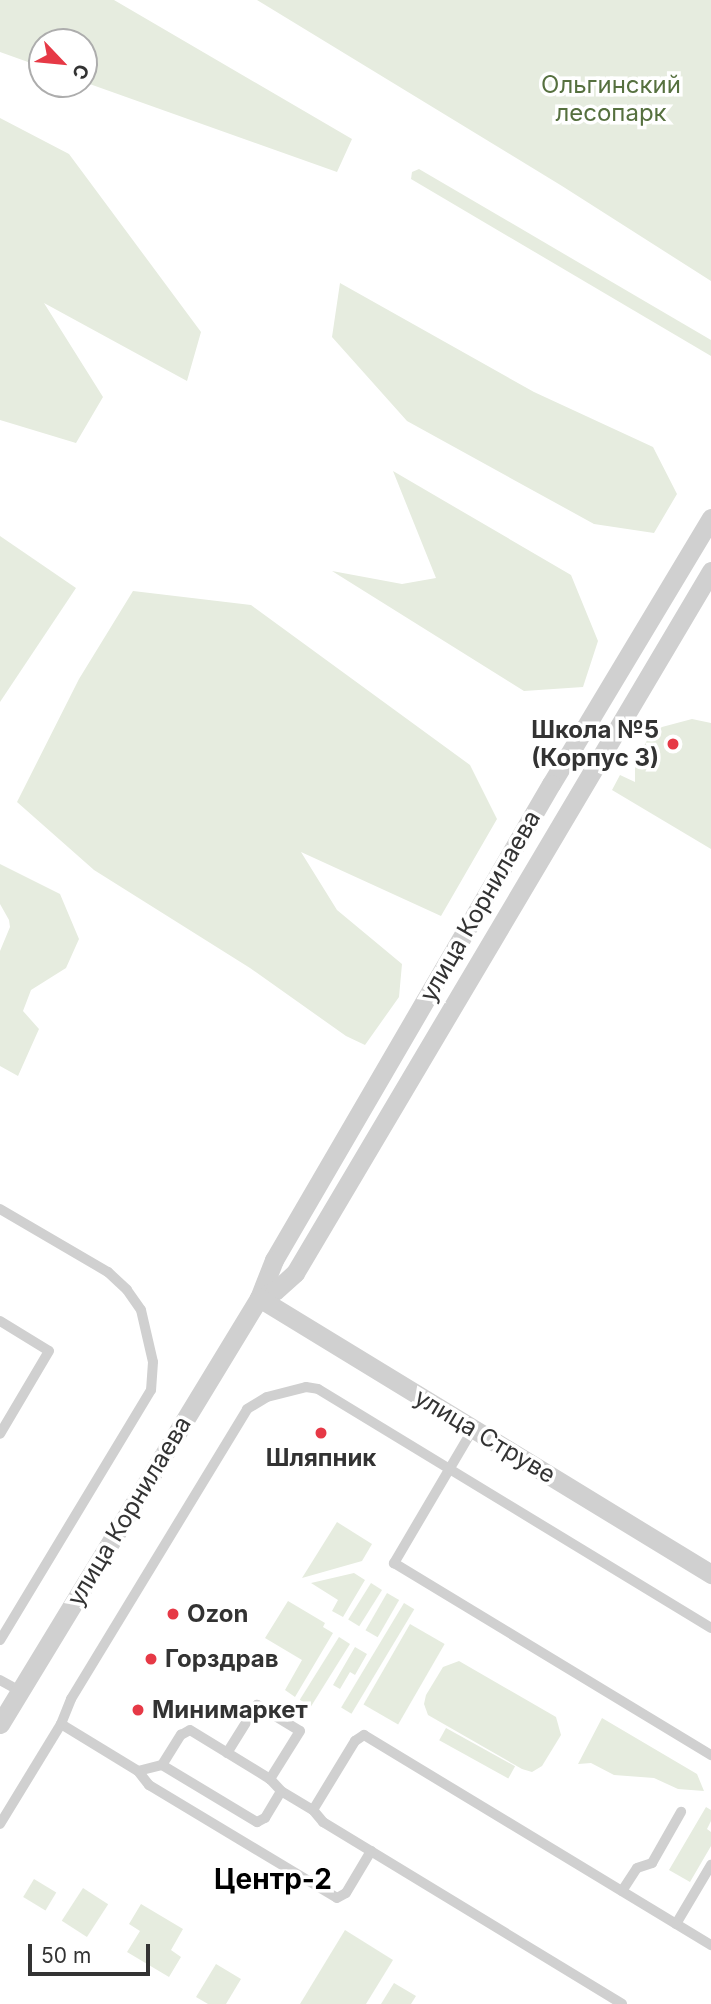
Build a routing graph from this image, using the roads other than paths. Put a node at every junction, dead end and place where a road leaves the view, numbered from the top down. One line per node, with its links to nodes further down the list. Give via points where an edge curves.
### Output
1 (711, 518): 4 (street, улица Корнилаева, via 274,1260)
2 (711, 571): 4 (street, улица Корнилаева, via 295,1273)
3 (0, 1209): 11 (lane, via 108,1272 127,1290 141,1310 153,1362 151,1390)
4 (259, 1298): 6 (street, улица Струве); 13 (street, улица Корнилаева)
5 (0, 1321): 7 (lane, via 49,1351)
6 (473, 1429): 8 (lane); 9 (street, улица Струве)
7 (0, 1434)
8 (449, 1469): 10 (lane); 15 (lane, via 312,1387 255,1402 71,1699); 17 (lane, via 394,1563)
9 (711, 1574)
10 (711, 1628)
11 (0, 1640)
12 (0, 1680): 13 (lane)
13 (20, 1692): 14 (street, улица Корнилаева)
14 (0, 1724)
15 (61, 1724): 19 (lane); 24 (lane)
16 (227, 1753): 18 (lane, via 190,1730 184,1731); 20 (lane); 20 (lane, via 257,1705 300,1731)
17 (711, 1755)
18 (162, 1765): 19 (lane); 21 (lane, via 257,1822 265,1818)
19 (138, 1771): 25 (lane, via 149,1785 337,1898 346,1893)
20 (270, 1779): 21 (lane)
21 (281, 1791): 22 (lane)
22 (313, 1810): 25 (lane, via 323,1822); 27 (lane, via 355,1741 364,1735)
23 (681, 1812): 27 (lane, via 653,1863 637,1868)
24 (0, 1824)
25 (371, 1852): 30 (lane)
26 (711, 1865): 28 (lane)
27 (622, 1891): 28 (lane)
28 (676, 1924): 29 (lane)
29 (711, 1945)
30 (622, 2004)

